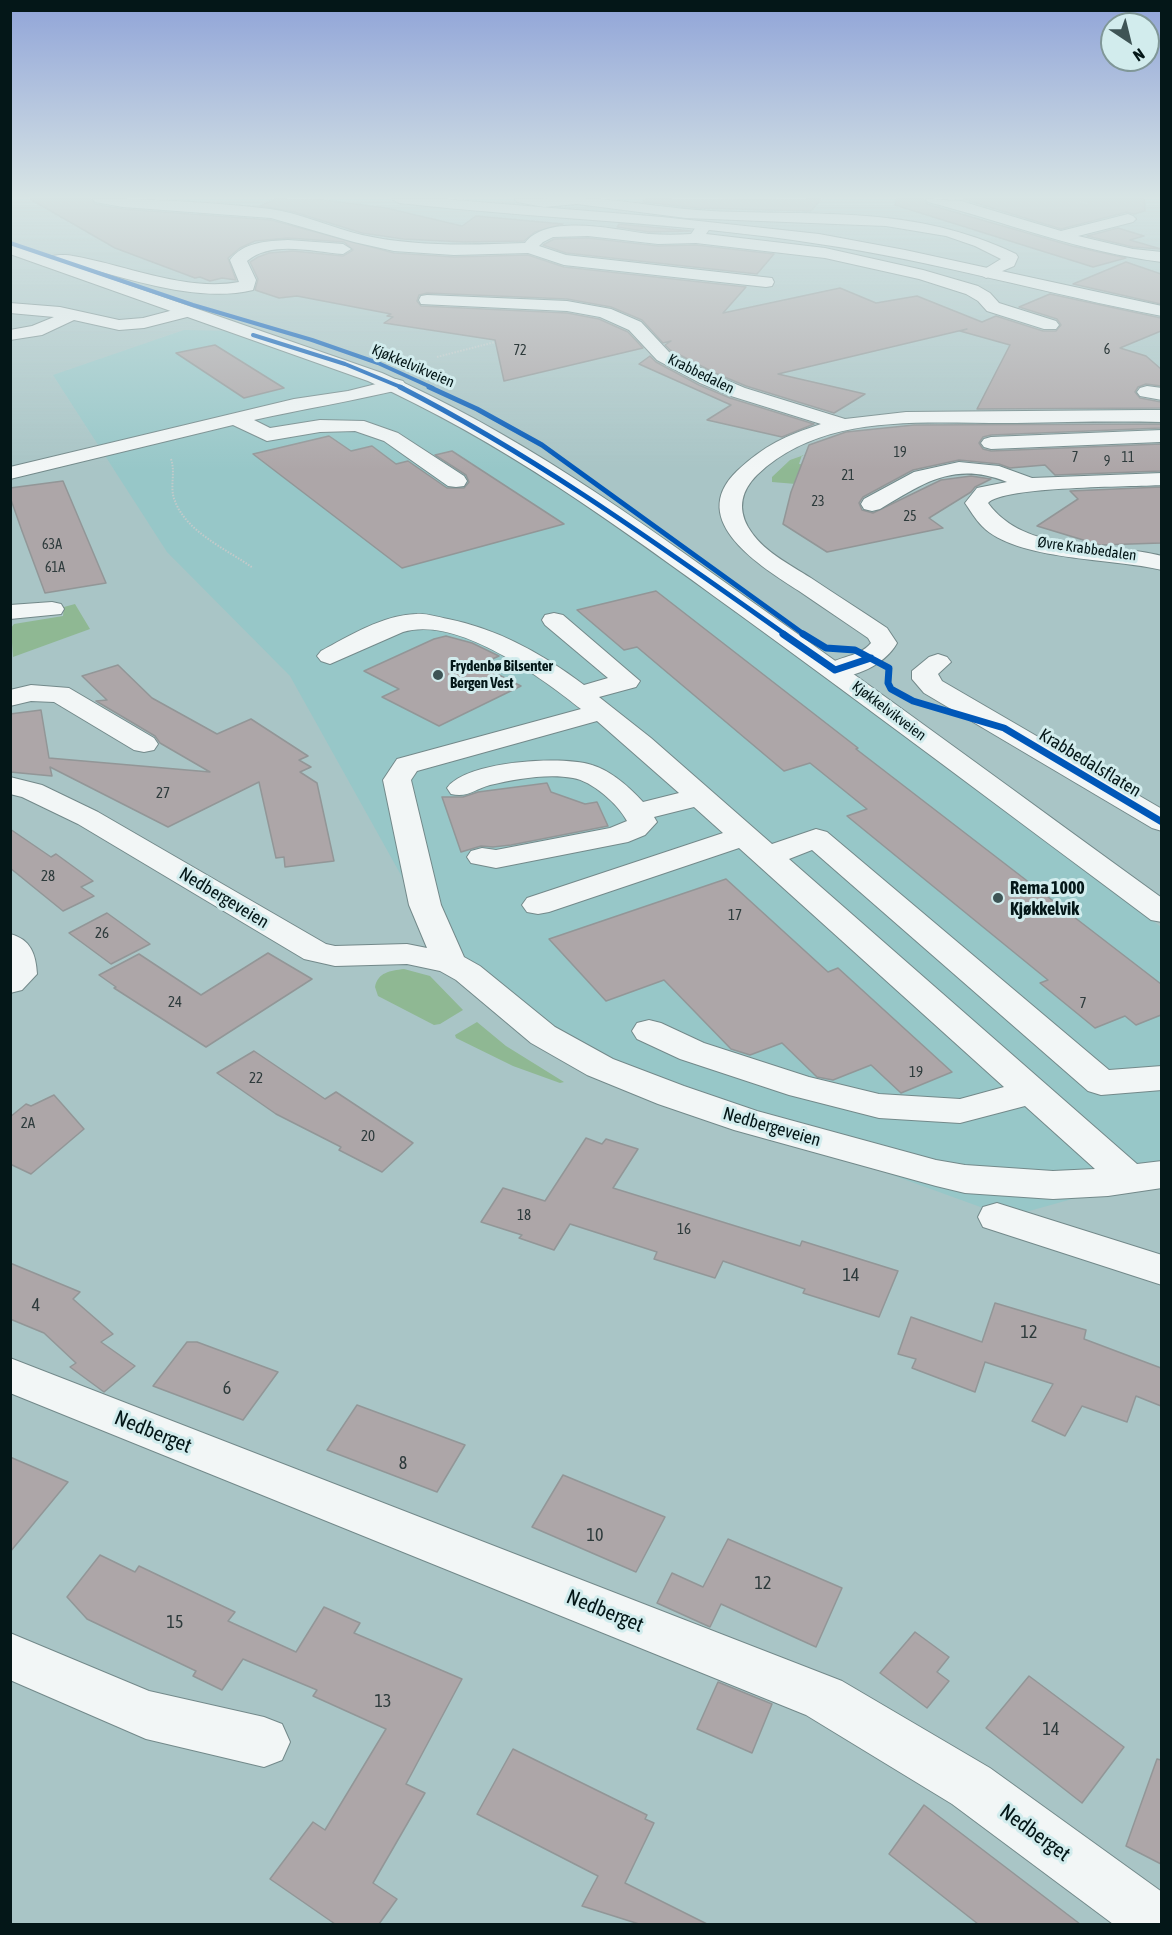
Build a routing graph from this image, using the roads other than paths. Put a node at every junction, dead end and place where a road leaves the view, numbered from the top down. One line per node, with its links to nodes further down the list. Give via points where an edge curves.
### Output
1 (122, 289): 7 (street, Kjøkkelvikveien)
2 (970, 289): 9 (street, via 993,307)
3 (1061, 289): 6 (street)
4 (427, 300): 17 (street, Krabbedalen, via 567,306 605,313 635,326 663,356 707,379)
5 (10, 308): 8 (street)
6 (1161, 311)
7 (185, 312): 8 (street, via 131,324 106,324); 11 (street, Kjøkkelvikveien)
8 (72, 315): 10 (street, via 36,331)
9 (1050, 325)
10 (10, 335)
11 (375, 376): 12 (street, Kjøkkelvikveien); 13 (street, Kjøkkelvikveien)
12 (396, 385): 13 (street, Kjøkkelvikveien); 36 (street, Kjøkkelvikveien, via 518,451)
13 (294, 405): 16 (street, Kjøkkelvikveien)
14 (1161, 416): 17 (street, Krabbedalen, via 949,417)
15 (176, 417): 19 (street)
16 (236, 419): 21 (street, Kjøkkelvikveien); 25 (street, via 267,435 320,426 357,425 391,437)
17 (843, 425): 36 (street, Krabbedalen, via 780,447 751,465 736,484 729,512 745,541 759,554 878,633 883,648 871,658)
18 (1161, 436): 20 (street)
19 (91, 438): 21 (street); 22 (street)
20 (991, 443)
21 (108, 450): 23 (street, Kjøkkelvikveien)
22 (10, 457)
23 (10, 473)
24 (1161, 479): 26 (street, Øvre Krabbedalen)
25 (456, 480)
26 (1030, 484): 27 (street, Øvre Krabbedalen, via 1000,473 949,469 924,475); 28 (street, Øvre Krabbedalen, via 985,493 976,503 982,516 1023,540)
27 (872, 504)
28 (1098, 553): 29 (street, Øvre Krabbedalen, via 1145,557); 30 (street)
29 (1161, 563)
30 (1161, 585)
31 (52, 609): 32 (street)
32 (10, 612)
33 (554, 620): 38 (street, via 627,681)
34 (330, 656): 38 (street, Nedbergeveien, via 366,637 416,621 448,625 501,643)
35 (938, 662): 44 (street, Krabbedalsflaten, via 925,671 924,679 933,687)
36 (835, 670): 48 (street, Kjøkkelvikveien)
37 (10, 698): 39 (street, via 31,693 60,694)
38 (589, 703): 42 (street, Nedbergeveien); 50 (street, via 407,765 397,780 425,905)
39 (144, 744)
40 (10, 785): 50 (street, Nedbergeveien, via 32,791 88,818 316,952 335,956 407,954)
41 (461, 788): 43 (street, via 472,781 500,776 580,770 596,776)
42 (699, 796): 43 (street); 45 (street, Nedbergeveien)
43 (638, 813): 46 (street, via 642,822 617,836 495,859)
44 (1161, 822)
45 (756, 847): 47 (street); 52 (street, via 816,838); 54 (street, Nedbergeveien)
46 (482, 857)
47 (538, 905)
48 (1161, 913)
49 (10, 944): 51 (street, via 20,956 20,974)
50 (450, 963): 57 (street, Nedbergeveien, via 468,973 543,1035 600,1067 747,1121 965,1179 1053,1185)
51 (10, 983)
52 (1018, 1011): 54 (street); 55 (street, via 1101,1083)
53 (649, 1031): 56 (street, via 725,1062 879,1106 960,1111)
54 (969, 1037): 56 (street, Nedbergeveien)
55 (1161, 1078)
56 (1030, 1092): 57 (street, Nedbergeveien)
57 (1146, 1176)
58 (997, 1217): 59 (street)
59 (1161, 1270)
60 (10, 1375): 63 (street, Nedberget, via 824,1698 971,1786)
61 (10, 1656): 62 (street, via 146,1715)
62 (264, 1742)
63 (1158, 1924)

